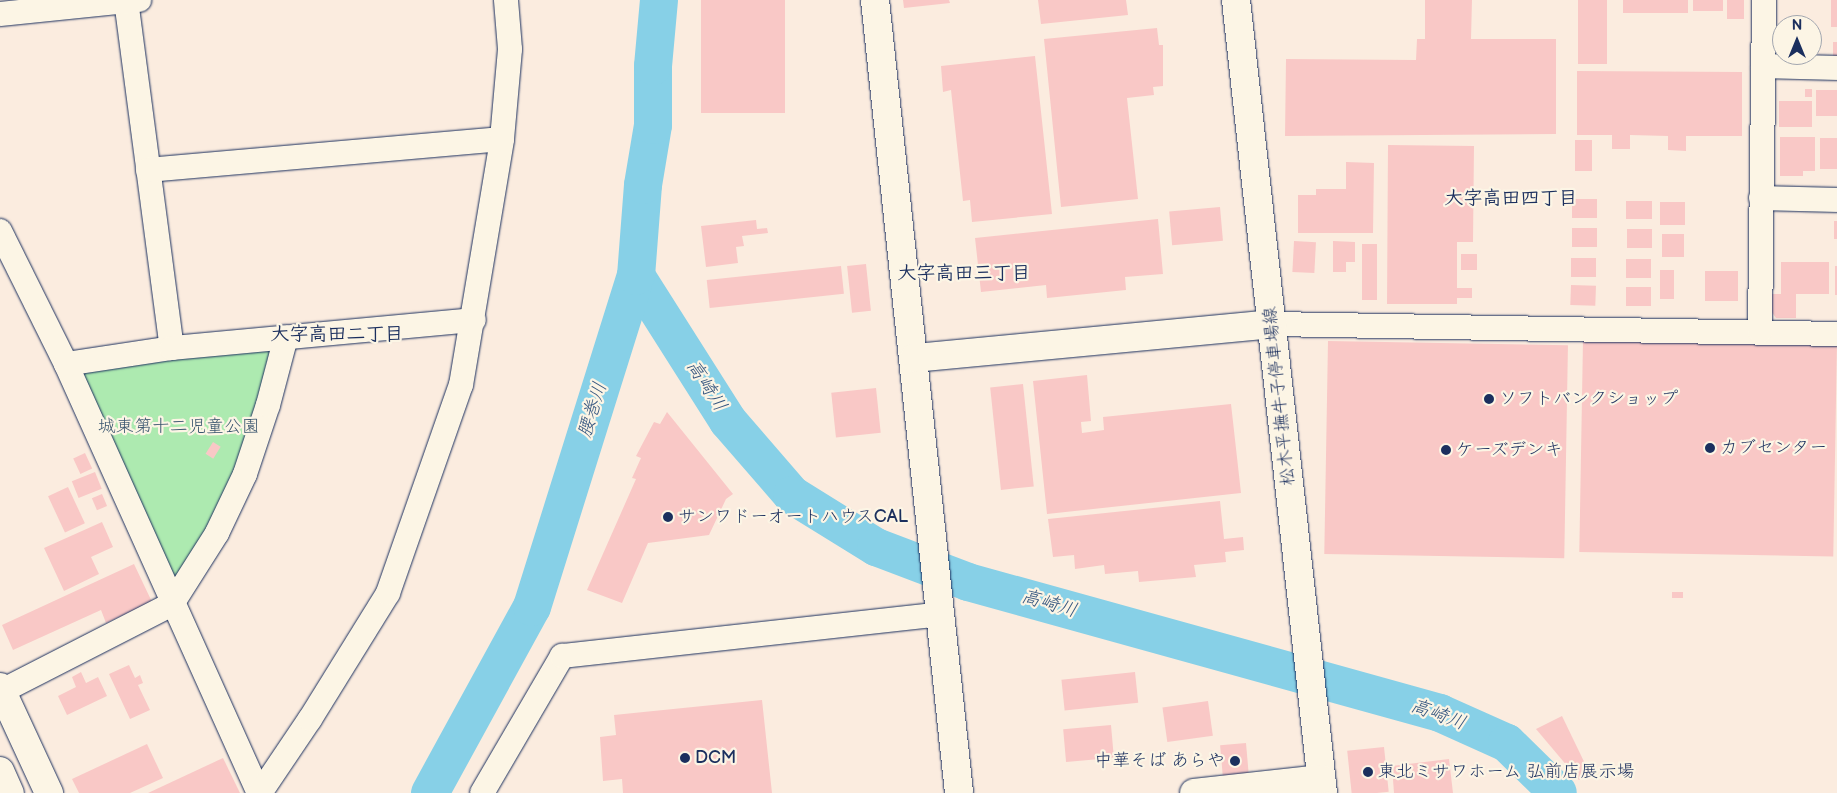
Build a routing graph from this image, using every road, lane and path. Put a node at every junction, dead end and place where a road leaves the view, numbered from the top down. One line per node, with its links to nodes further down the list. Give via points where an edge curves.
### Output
1 (506, 0): 9 (street, via 510,49)
2 (875, 0): 20 (main road)
3 (1236, 0): 15 (main road, 松木平撫牛子停車場線)
4 (1764, 0): 7 (street)
5 (131, 1): 6 (street); 10 (street)
6 (0, 14)
7 (1763, 66): 8 (street); 11 (street)
8 (1837, 68)
9 (502, 139): 10 (street); 14 (street)
10 (148, 170): 19 (street)
11 (1761, 198): 12 (street); 16 (street)
12 (1837, 200)
13 (0, 231): 21 (street)
14 (474, 320): 18 (street); 29 (street, via 461,385 388,593 310,719)
15 (1272, 324): 16 (street); 20 (main road); 26 (main road, 松木平撫牛子停車場線)
16 (1760, 331): 17 (street)
17 (1837, 334)
18 (286, 337): 19 (street); 22 (street, via 245,474 217,533)
19 (172, 348): 21 (street)
20 (914, 358): 23 (main road)
21 (66, 364): 22 (street)
22 (172, 604): 24 (street); 29 (street)
23 (940, 604): 30 (street, via 562,656); 31 (main road)
24 (1, 689): 28 (main road)
25 (0, 771): 27 (main road)
26 (1322, 786): 32 (main road)
27 (10, 793)
28 (49, 793)
29 (259, 793)
30 (482, 793)
31 (959, 793)
32 (1194, 793)

